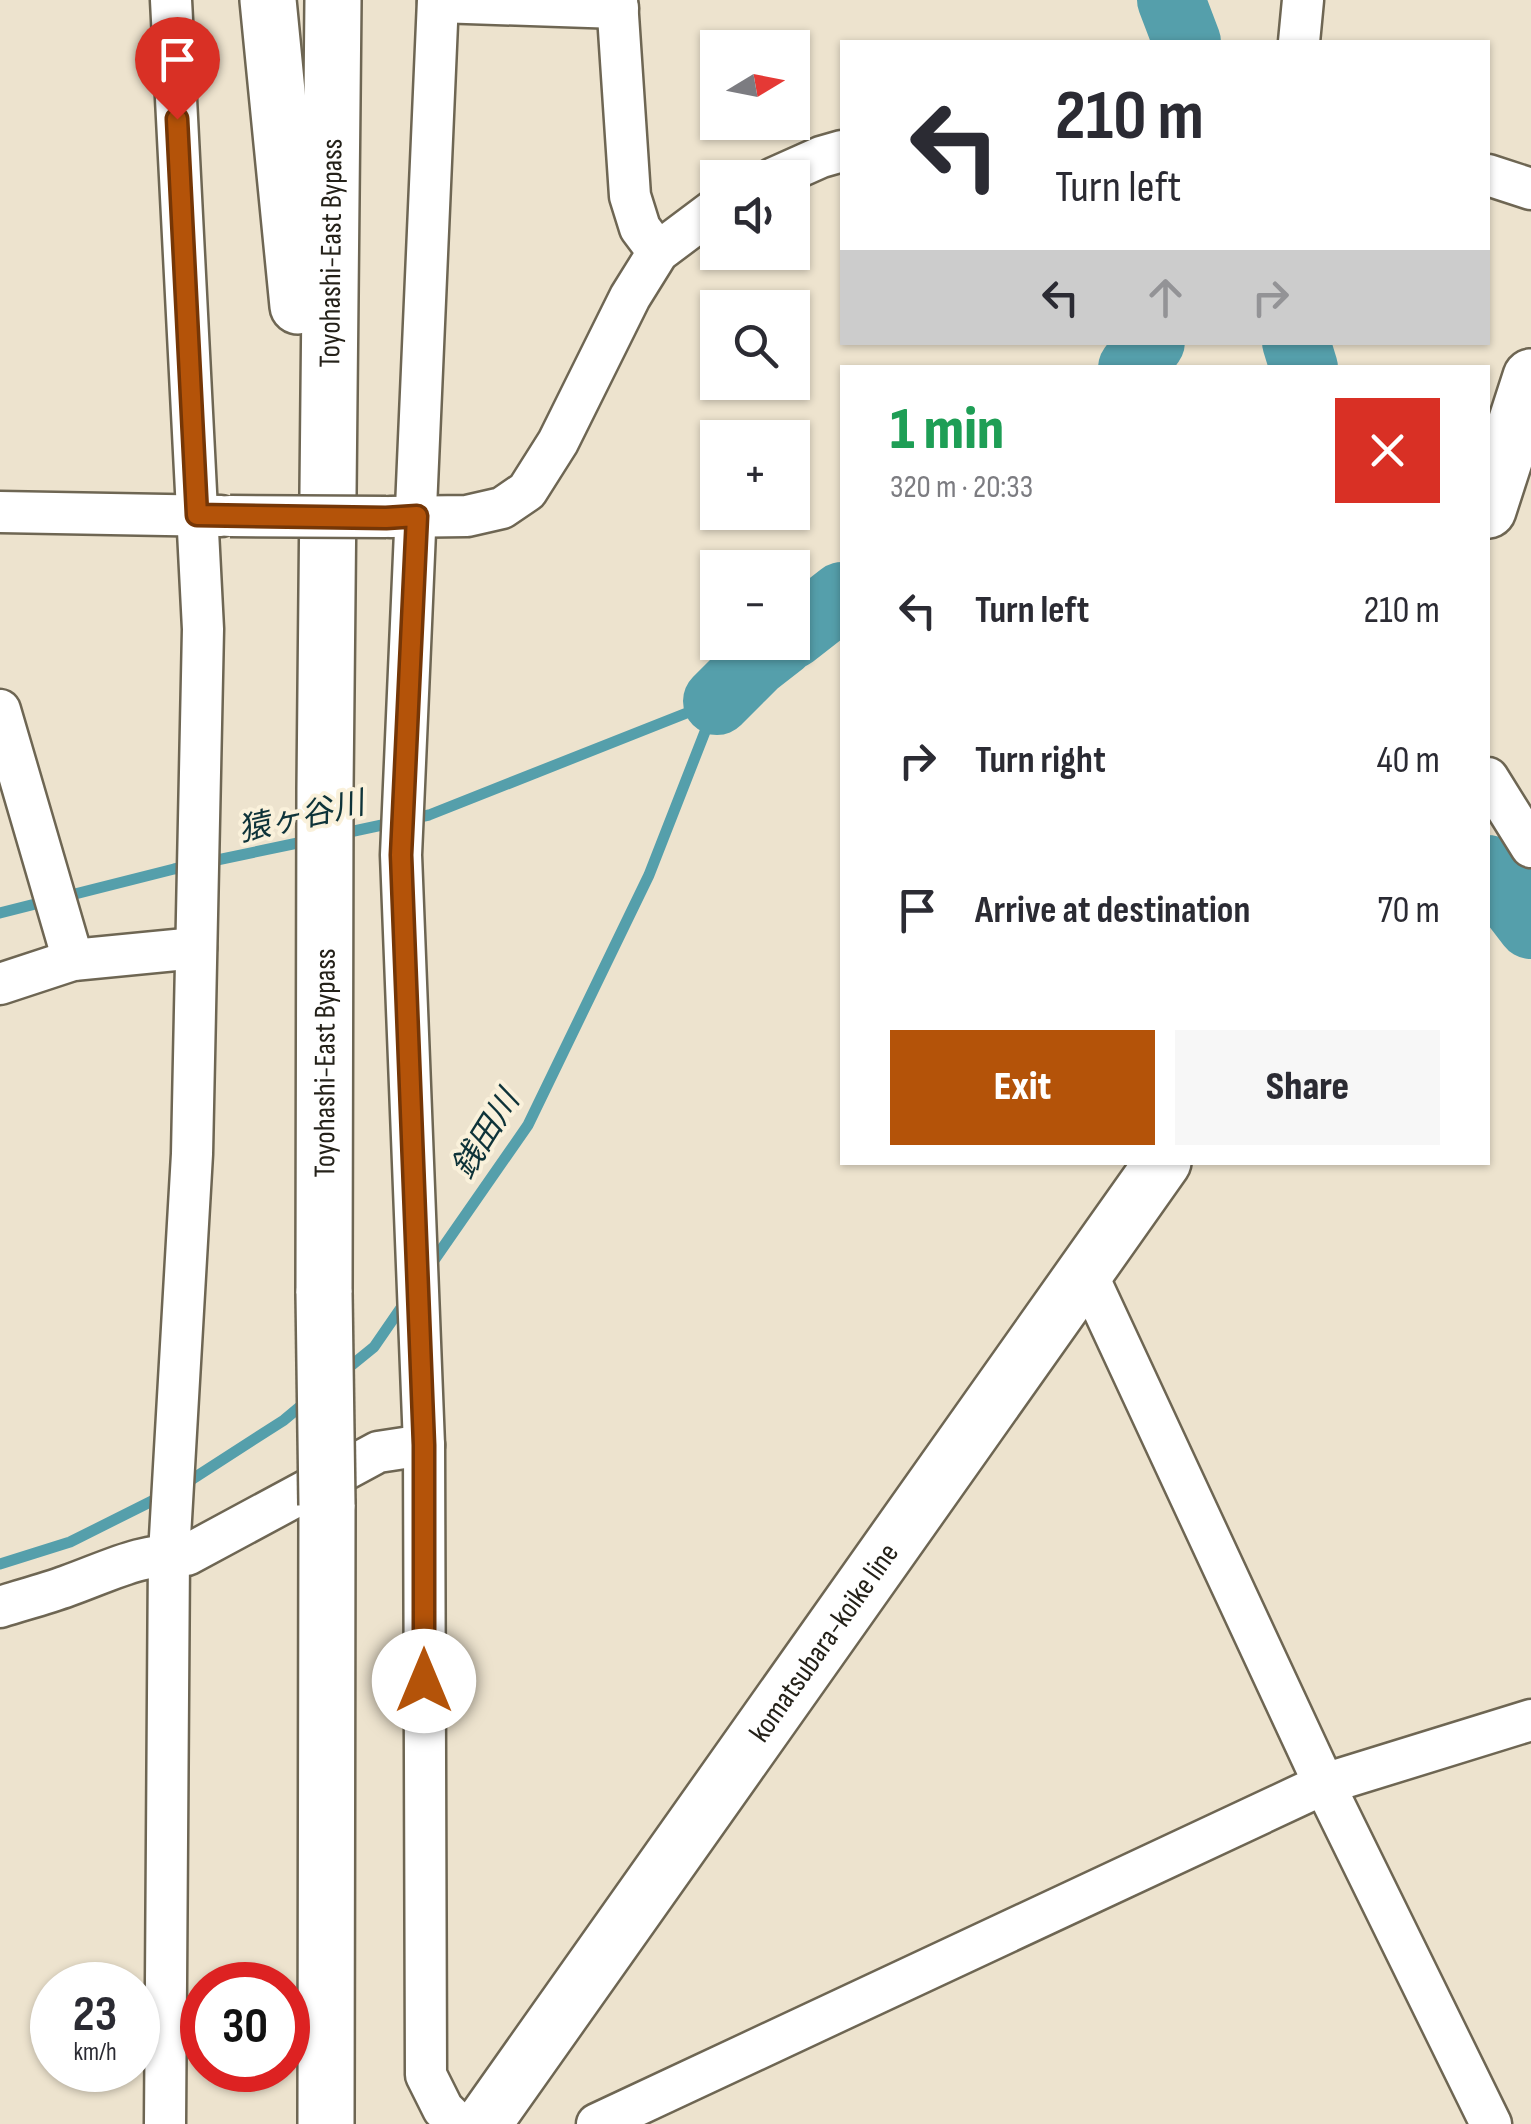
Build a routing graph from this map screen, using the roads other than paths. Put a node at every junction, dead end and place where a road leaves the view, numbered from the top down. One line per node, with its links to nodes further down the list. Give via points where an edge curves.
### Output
1 (171, 0): 17 (street)
2 (268, 0): 21 (main road, via 297,277)
3 (333, 0): 21 (main road, Toyohashi-East Bypass)
4 (1303, 0): 7 (street)
5 (438, 1): 6 (street); 18 (street)
6 (618, 4): 13 (street, via 630,196 640,228)
7 (1299, 40)
8 (840, 152): 9 (street)
9 (810, 162)
10 (1490, 176): 11 (street)
11 (1531, 189)
12 (700, 220): 13 (street)
13 (658, 252): 18 (street, via 527,492 502,508 467,516)
14 (1531, 377): 15 (main road)
15 (1504, 503)
16 (0, 512): 17 (street)
17 (213, 516): 18 (street, bridge); 23 (street, via 202,629)
18 (402, 516): 28 (street, via 401,855)
19 (0, 710): 24 (street)
20 (1490, 781): 22 (street)
21 (325, 789): 34 (main road, Toyohashi-East Bypass, bridge)
22 (1531, 847)
23 (196, 948): 24 (street); 29 (street)
24 (73, 960): 25 (street)
25 (0, 984)
26 (1162, 1165): 27 (main road, komatsubara-koike line)
27 (1086, 1272): 32 (street); 36 (main road, komatsubara-koike line)
28 (424, 1445): 29 (street, via 378,1452 187,1554); 35 (street, via 426,2075)
29 (170, 1543): 30 (street); 33 (street)
30 (0, 1607)
31 (1531, 1720): 32 (street)
32 (1324, 1784): 37 (street); 38 (street)
33 (164, 2124)
34 (326, 2124)
35 (458, 2124)
36 (483, 2124)
37 (597, 2124)
38 (1491, 2124)

